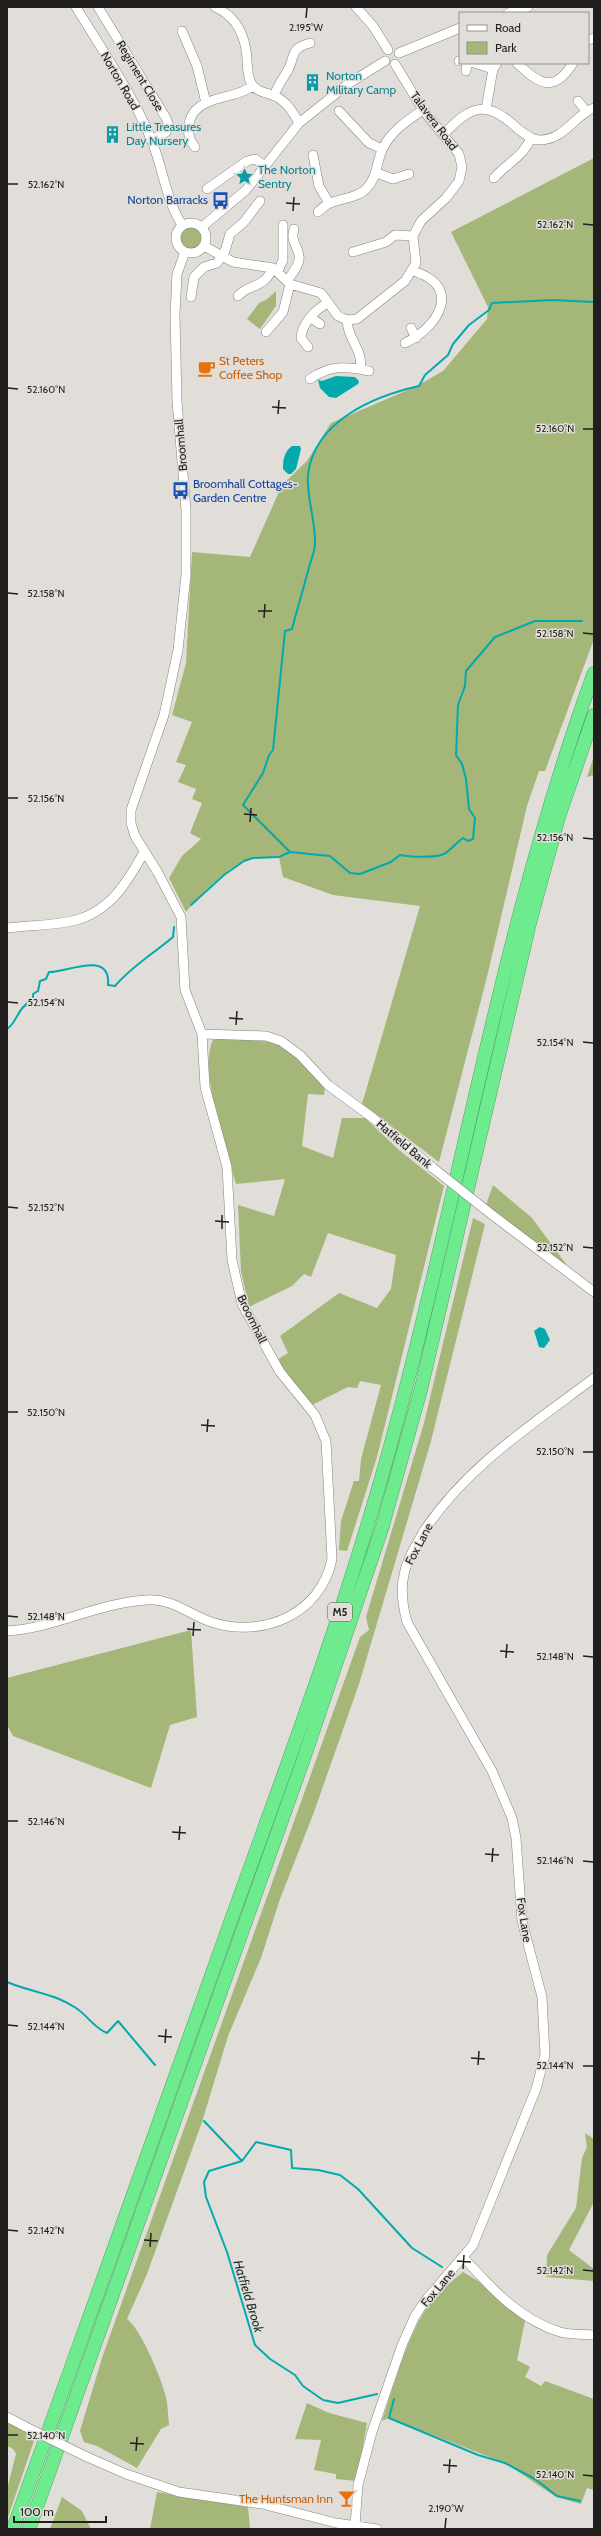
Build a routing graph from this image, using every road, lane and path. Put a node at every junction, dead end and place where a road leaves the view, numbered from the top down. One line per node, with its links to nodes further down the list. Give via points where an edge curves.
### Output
1 (76, 7): 29 (street, Norton Road, via 117,74)
2 (98, 7): 29 (street, Regiment Close, via 166,118 169,126 166,132)
3 (215, 7): 18 (street, via 236,22 246,49 248,76)
4 (356, 7): 10 (street, via 373,26)
5 (528, 7): 6 (street)
6 (511, 12)
7 (459, 28): 11 (street)
8 (182, 31): 21 (street, via 197,66)
9 (310, 43): 19 (street, via 298,42 289,69 277,86)
10 (388, 50): 11 (street, via 394,49); 12 (street, via 384,55)
11 (399, 53): 13 (street)
12 (384, 61): 13 (street, via 389,65); 26 (street, via 348,84)
13 (396, 64): 24 (street, Talavera Road)
14 (481, 64): 17 (street)
15 (518, 64): 16 (street, via 543,83 553,83 561,78)
16 (572, 64)
17 (495, 66): 22 (street)
18 (253, 86): 19 (street, via 263,94); 21 (street, via 240,93)
19 (274, 96): 26 (street, via 290,107)
20 (578, 101): 23 (street)
21 (206, 102): 30 (street, via 190,117 188,128 190,140)
22 (486, 109): 27 (street, via 462,117); 28 (street, via 496,111)
23 (590, 109): 28 (street, via 558,135 549,139)
24 (423, 110): 27 (street, Talavera Road); 31 (street, via 404,123)
25 (342, 118): 31 (street, via 369,143)
26 (299, 123): 34 (street)
27 (444, 134): 47 (street, Talavera Road, via 459,154 462,167 459,181 446,198 421,221)
28 (531, 138): 35 (street, via 520,157)
29 (152, 140): 43 (street, Norton Road, via 171,206)
30 (195, 147)
31 (382, 149): 36 (street)
32 (311, 161): 41 (street, via 319,186)
33 (495, 163): 35 (street)
34 (264, 166): 39 (street, via 255,159 247,161); 45 (street, via 241,195)
35 (502, 170): 38 (street)
36 (377, 173): 37 (street, via 394,183); 41 (street, via 366,190)
37 (409, 174)
38 (494, 178)
39 (207, 189)
40 (260, 201): 51 (street, via 244,222 230,234)
41 (329, 203): 42 (street)
42 (318, 212)
43 (182, 225): 45 (street, via 192,222); 49 (street, via 175,238)
44 (283, 225): 52 (street, via 283,260)
45 (202, 227): 48 (street, via 206,234)
46 (294, 229): 54 (street, via 292,241 300,256)
47 (413, 236): 50 (street, via 395,235 386,242); 53 (street, via 416,263)
48 (204, 246): 49 (street, via 197,251); 51 (street)
49 (185, 252): 69 (street, Broomhall, via 177,274 175,314 177,401 187,542 178,650 164,715 131,810 135,836)
50 (353, 252)
51 (222, 257): 52 (street, via 233,262); 56 (street, via 213,266 199,271 194,277)
52 (276, 269): 54 (street); 55 (street, via 256,287 244,289)
53 (413, 271): 59 (street, via 406,282 382,293 357,319); 63 (street, via 434,282 441,291 442,300 432,322)
54 (289, 283): 57 (street, via 321,293); 62 (street, via 282,312)
55 (238, 296)
56 (190, 297)
57 (328, 303): 58 (street, via 314,312); 59 (street, via 338,316)
58 (311, 318): 60 (street); 65 (street, via 301,334)
59 (347, 320): 66 (street, via 350,337 362,358 364,370 333,367)
60 (320, 324)
61 (411, 328): 63 (street)
62 (266, 332)
63 (416, 338): 64 (street)
64 (406, 343)
65 (308, 347)
66 (310, 379)
67 (594, 673): 79 (highway, M5, via 546,811 516,925 409,1384 362,1546 295,1743)
68 (594, 715): 80 (highway, M5, via 559,816 530,922 421,1389 382,1528 307,1751)
69 (144, 852): 70 (street, via 113,900 99,911 71,922); 71 (street, Broomhall, via 180,917 185,990)
70 (7, 928)
71 (202, 1034): 72 (street, Hatfield Bank, bridge, via 266,1036 281,1041 300,1055 328,1085 373,1118 558,1267); 74 (street, Broomhall, via 205,1087 229,1178 232,1260 236,1284 245,1309 280,1372 315,1415 323,1429 328,1456 332,1541 330,1568 319,1591 309,1604 284,1620 259,1625 224,1626 200,1618 170,1603 152,1600 114,1606 30,1628)
72 (594, 1292)
73 (594, 1378): 75 (street, Fox Lane, via 510,1440 455,1491 432,1519 413,1550 402,1585 403,1608 410,1627 492,1772 512,1818 516,1838 522,1921 542,1997 546,2040 543,2066 479,2233)
74 (7, 1631)
75 (464, 2258): 76 (street, via 490,2286 532,2320 562,2333); 78 (street, Fox Lane, via 448,2272 425,2301 402,2345 372,2432 358,2484)
76 (594, 2335)
77 (7, 2416): 78 (street, bridge, via 85,2456 168,2489 262,2504 336,2524)
78 (355, 2526): 81 (street)
79 (13, 2529)
80 (29, 2529)
81 (377, 2529)

